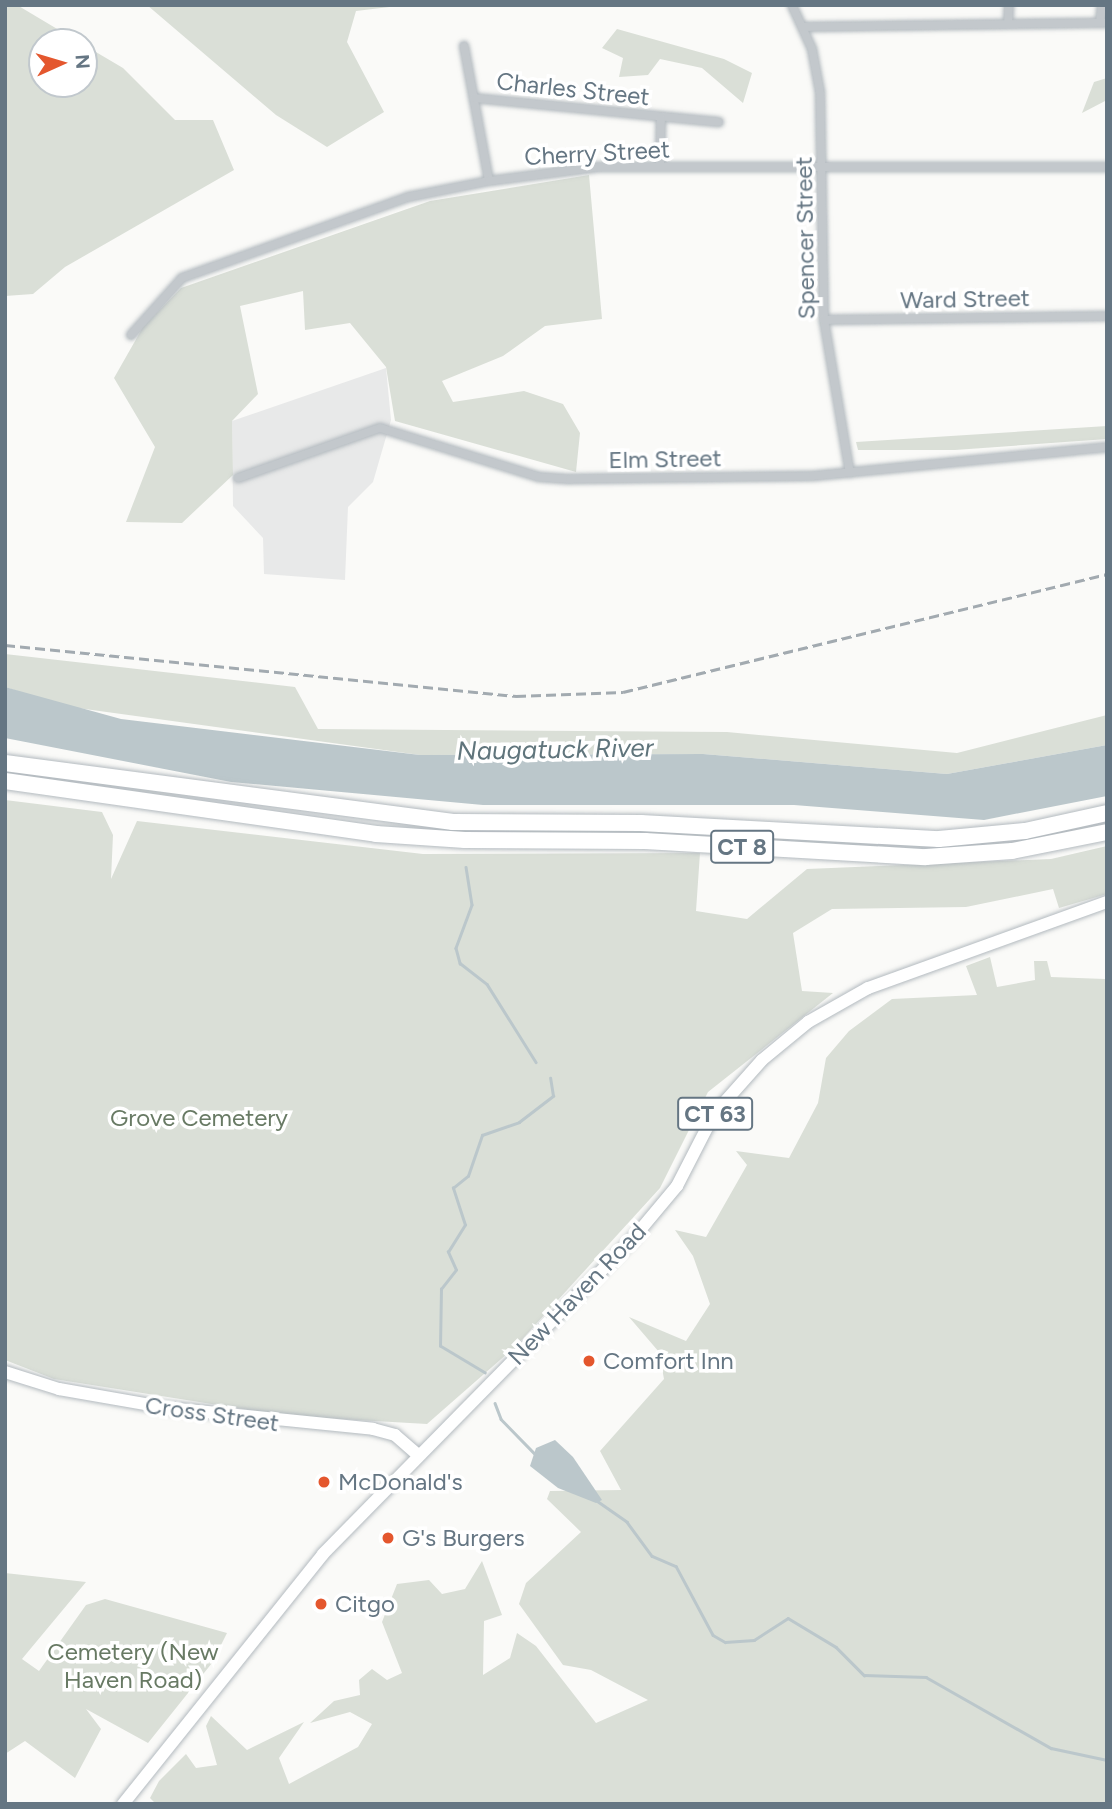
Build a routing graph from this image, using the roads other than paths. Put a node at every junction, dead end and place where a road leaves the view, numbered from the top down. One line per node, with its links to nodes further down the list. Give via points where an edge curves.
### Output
1 (792, 5): 6 (street, Spencer Street)
2 (1009, 5): 5 (street)
3 (1102, 5): 4 (street)
4 (1104, 23): 5 (street)
5 (1008, 24): 6 (street)
6 (803, 27): 13 (street, Spencer Street, via 820,92)
7 (464, 46): 8 (street)
8 (474, 98): 9 (street, Charles Street); 14 (street)
9 (661, 117): 10 (street); 11 (street, Charles Street)
10 (719, 122)
11 (660, 167): 13 (street, Cherry Street); 14 (street, Cherry Street, via 561,169)
12 (1107, 167): 13 (street, Cherry Street)
13 (822, 170): 16 (street, Spencer Street)
14 (489, 181): 17 (street, Cherry Street, via 408,197 182,278)
15 (1107, 316): 16 (street, Ward Street)
16 (824, 320): 19 (street, Spencer Street)
17 (131, 335)
18 (1107, 447): 19 (street, Elm Street)
19 (850, 473): 20 (street, Elm Street, via 539,477 380,428)
20 (238, 478)
21 (5, 762): 23 (highway, CT 8, via 453,822 641,823 939,839 1025,831)
22 (5, 782): 24 (highway, CT 8, via 376,834 466,840 645,841 926,858 1012,851)
23 (1107, 813)
24 (1107, 832)
25 (1107, 902): 27 (main road, New Haven Road / CT 63, via 868,988 783,1041 721,1105 677,1186 631,1241)
26 (5, 1372): 27 (main road, Cross Street, via 59,1390 156,1406 276,1424 373,1429 394,1435)
27 (416, 1453): 28 (main road, New Haven Road / CT 63, via 309,1570)
28 (123, 1804)

